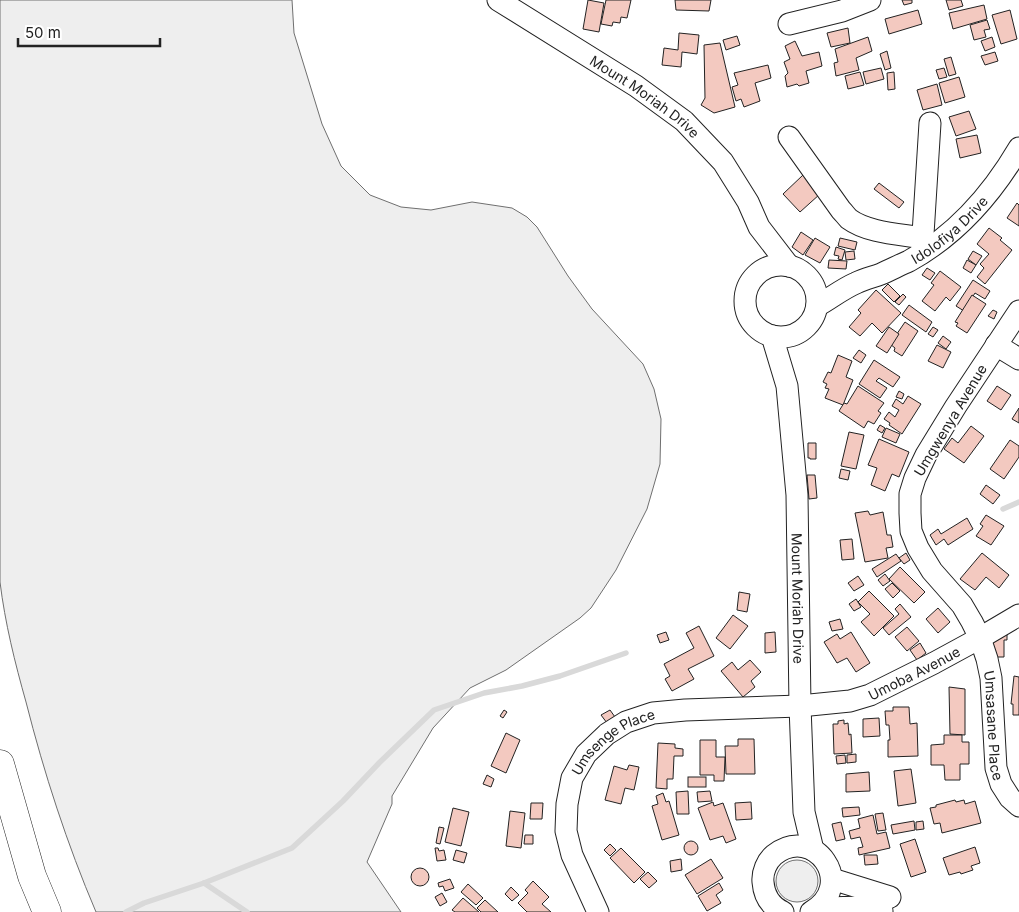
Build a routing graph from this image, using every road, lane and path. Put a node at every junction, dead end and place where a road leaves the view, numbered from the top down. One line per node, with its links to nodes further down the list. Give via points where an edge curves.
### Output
1 (498, 0): 7 (street, Mount Moriah Drive, via 636,86 684,121 723,162 748,202)
2 (870, 0): 3 (street, via 842,11)
3 (789, 24)
4 (930, 122): 8 (street)
5 (790, 137): 8 (street, via 849,219 864,227)
6 (1019, 148): 8 (street, Idolofiya Drive, via 981,202 954,229)
7 (759, 228): 9 (street, Mount Moriah Drive); 10 (street, Mount Moriah Drive)
8 (922, 245): 11 (street, Idolofiya Drive, via 882,274)
9 (798, 271): 10 (street, via 778,266); 11 (street, Idolofiya Drive); 12 (street, Mount Moriah Drive, via 813,284)
10 (758, 274): 15 (street, Mount Moriah Drive, via 746,292 745,304 753,324)
11 (856, 283): 12 (street, Idolofiya Drive)
12 (817, 306): 14 (street, via 806,328)
13 (1019, 311): 16 (street, Umgwenya Avenue)
14 (795, 334): 15 (street); 18 (street, Mount Moriah Drive)
15 (772, 336): 18 (street, Mount Moriah Drive)
16 (996, 345): 17 (street); 20 (street, Umgwenya Avenue, via 926,455 910,494 911,531 918,548 932,571 962,605)
17 (1019, 359)
18 (787, 386): 21 (street, Mount Moriah Drive, via 797,495)
19 (1019, 615): 20 (street, Umoba Avenue)
20 (980, 638): 21 (street, Umoba Avenue, via 870,695 850,701); 23 (street, Umsasane Place, via 991,678 996,768 1001,784)
21 (800, 706): 24 (street, Mount Moriah Drive); 30 (street, Umsenge Place, via 653,713 626,722 586,754 572,778 566,804 566,831 572,855)
22 (0, 764): 29 (main road, via 32,876)
23 (1019, 806)
24 (803, 848): 25 (street, via 816,851 824,858); 26 (street, via 782,849 765,866 764,890)
25 (832, 879): 27 (street, via 830,893); 28 (street, via 890,897)
26 (774, 908)
27 (815, 910): 28 (street)
28 (879, 910)
29 (47, 912)
30 (598, 912)

